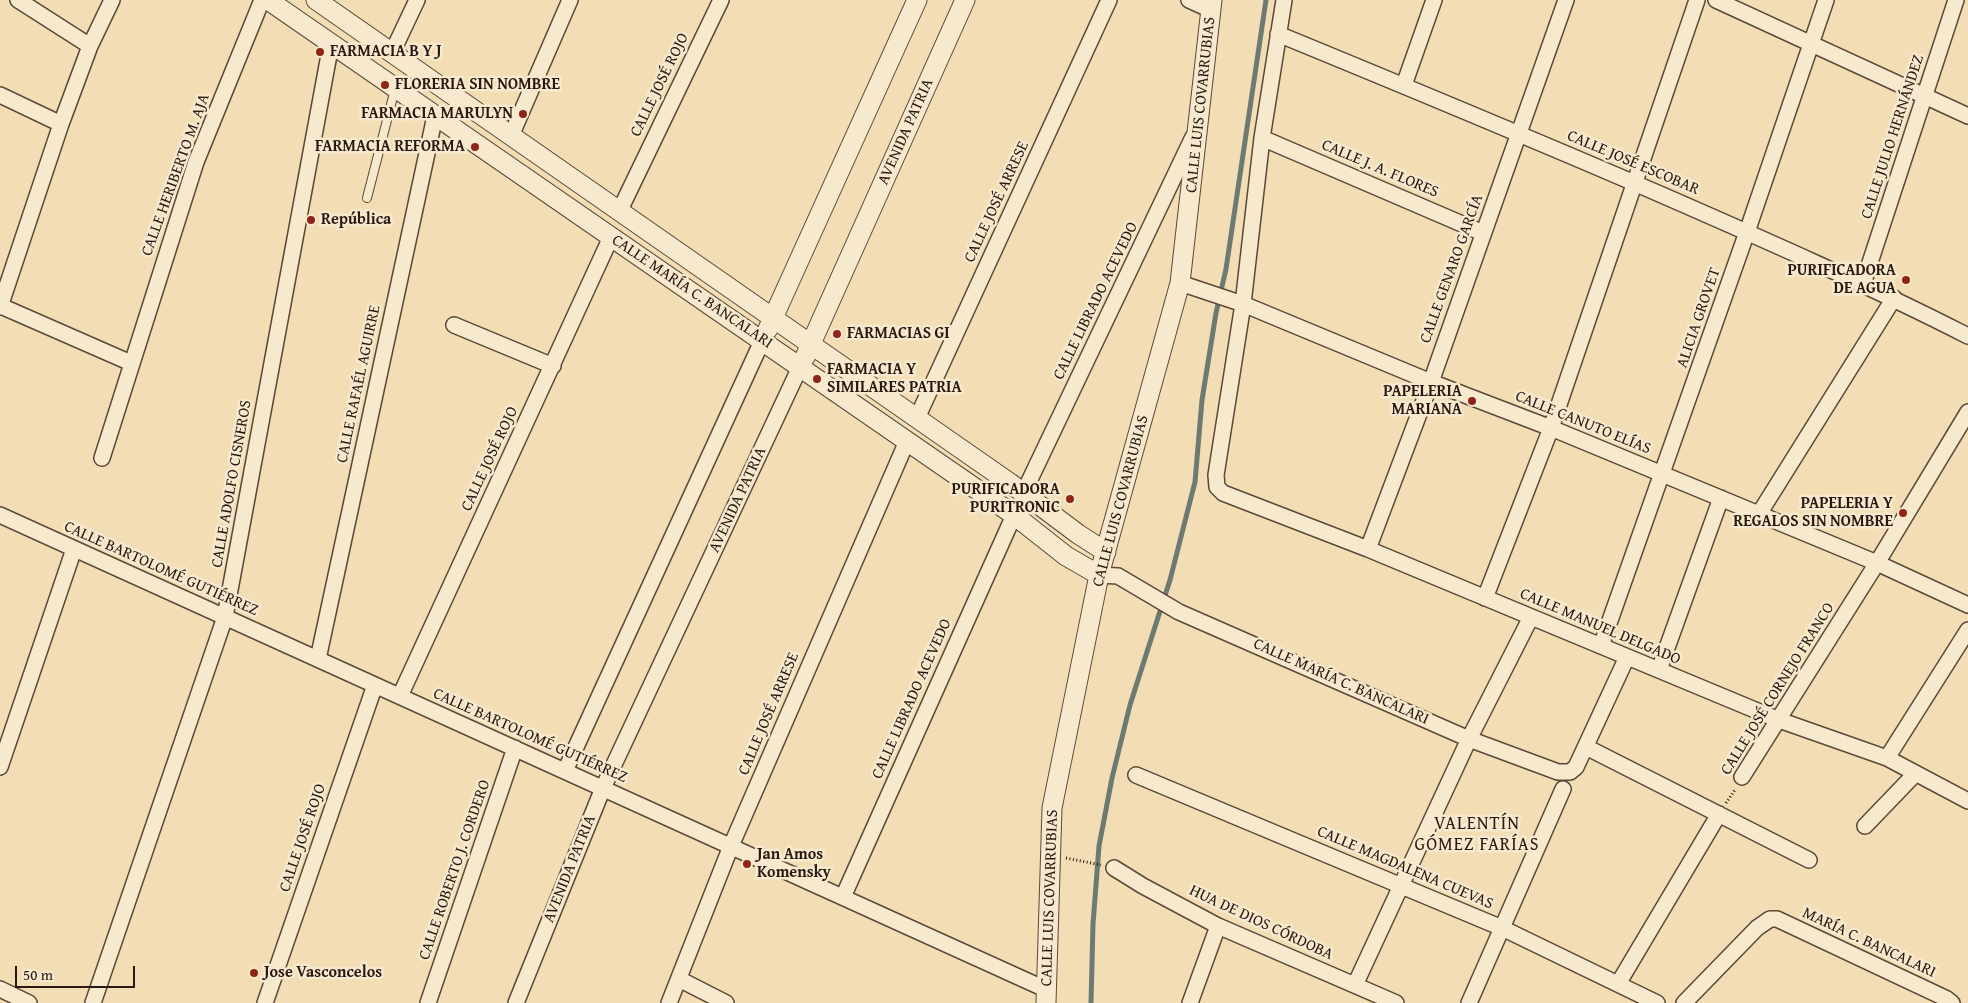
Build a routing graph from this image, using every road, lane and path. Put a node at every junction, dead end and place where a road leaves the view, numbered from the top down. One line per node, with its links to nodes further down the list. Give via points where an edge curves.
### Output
1 (18, 0): 24 (street)
2 (112, 0): 24 (street)
3 (262, 0): 54 (street, CALLE HERIBERTO M. AJA, via 196,162)
4 (268, 0): 22 (street, CALLE MARÍA C. BANCALARI)
5 (417, 0): 25 (street)
6 (570, 0): 35 (street)
7 (721, 0): 39 (street, CALLE JOSÉ ROJO)
8 (917, 0): 49 (street)
9 (965, 0): 53 (street, AVENIDA PATRIA)
10 (1109, 0): 59 (street, CALLE JOSÉ ARRESE)
11 (1189, 0): 20 (street)
12 (1284, 0): 21 (street)
13 (1434, 0): 26 (street)
14 (1566, 0): 34 (street, CALLE GENARO GARCÍA)
15 (1697, 0): 37 (street)
16 (1716, 0): 23 (street)
17 (1826, 0): 23 (street, ALICIA GROVET)
18 (1956, 0): 29 (street, CALLE JULIO HERNÁNDEZ)
19 (323, 2): 25 (street, CALLE MARÍA C. BANCALARI)
20 (1212, 5): 33 (street, CALLE LUIS COVARRUBIAS)
21 (1278, 34): 26 (street, CALLE JOSÉ ESCOBAR); 36 (street)
22 (331, 44): 27 (street, CALLE MARÍA C. BANCALARI); 76 (street, CALLE ADOLFO CISNEROS)
23 (1812, 44): 29 (street); 40 (street, ALICIA GROVET)
24 (90, 46): 32 (street)
25 (392, 53): 35 (street, CALLE MARÍA C. BANCALARI)
26 (1404, 85): 34 (street, CALLE JOSÉ ESCOBAR)
27 (395, 89): 30 (street, CALLE MARÍA C. BANCALARI); 38 (lane)
28 (0, 95): 32 (street)
29 (1924, 96): 31 (street); 44 (street, CALLE JULIO HERNÁNDEZ)
30 (435, 116): 42 (street, CALLE MARÍA C. BANCALARI); 81 (street, CALLE RAFAÉL AGUIRRE)
31 (1968, 116)
32 (61, 124): 43 (street)
33 (1199, 125): 45 (street, CALLE LUIS COVARRUBIAS); 64 (street, CALLE LIBRADO ACEVEDO)
34 (1519, 133): 37 (street, CALLE JOSÉ ESCOBAR); 41 (street, CALLE GENARO GARCÍA)
35 (511, 136): 39 (street, CALLE MARÍA C. BANCALARI)
36 (1262, 138): 41 (street, CALLE J. A. FLORES); 47 (street)
37 (1634, 183): 40 (street, CALLE JOSÉ ESCOBAR); 60 (street)
38 (366, 198)
39 (618, 212): 49 (street, CALLE MARÍA C. BANCALARI)
40 (1747, 232): 44 (street, CALLE JOSÉ ESCOBAR); 63 (street, ALICIA GROVET)
41 (1484, 233): 57 (street, CALLE GENARO GARCÍA)
42 (611, 237): 52 (street, CALLE MARÍA C. BANCALARI); 55 (street, CALLE JOSÉ ROJO)
43 (5, 278): 48 (street)
44 (1863, 284): 46 (street, CALLE JOSÉ ESCOBAR)
45 (1189, 285): 47 (street, CALLE CANUTO ELÍAS); 71 (street, CALLE LUIS COVARRUBIAS)
46 (1894, 298): 51 (street, CALLE JOSÉ ESCOBAR); 66 (street)
47 (1240, 303): 57 (street, CALLE CANUTO ELÍAS); 70 (street, CALLE MANUEL DELGADO, via 1217,487 1223,493)
48 (0, 306): 54 (street)
49 (773, 319): 52 (street); 53 (street, CALLE MARÍA C. BANCALARI)
50 (454, 325): 55 (street)
51 (1968, 336)
52 (762, 341): 56 (street, CALLE MARÍA C. BANCALARI); 91 (street)
53 (810, 345): 56 (street, AVENIDA PATRIA); 59 (street, CALLE MARÍA C. BANCALARI)
54 (131, 364): 62 (street, CALLE HERIBERTO M. AJA)
55 (553, 366): 84 (street, CALLE JOSÉ ROJO)
56 (800, 367): 61 (street, CALLE MARÍA C. BANCALARI); 95 (street, AVENIDA PATRIA)
57 (1430, 382): 60 (street, CALLE CANUTO ELÍAS); 70 (street, CALLE GENARO GARCÍA)
58 (1968, 412): 72 (street, CALLE JOSÉ CORNEJO FRANCO)
59 (917, 418): 64 (street, CALLE MARÍA C. BANCALARI)
60 (1550, 428): 63 (street, CALLE CANUTO ELÍAS); 74 (street)
61 (906, 441): 68 (street, CALLE MARÍA C. BANCALARI); 100 (street, CALLE JOSÉ ARRESE)
62 (102, 458)
63 (1663, 474): 65 (street, CALLE CANUTO ELÍAS); 79 (street, ALICIA GROVET)
64 (1024, 492): 71 (street, CALLE MARÍA C. BANCALARI)
65 (1721, 498): 66 (street, CALLE CANUTO ELÍAS); 82 (street)
66 (1759, 514): 72 (street, CALLE CANUTO ELÍAS)
67 (0, 515): 69 (street, CALLE BARTOLOMÉ GUTIÉRREZ)
68 (1014, 515): 73 (street, CALLE MARÍA C. BANCALARI, via 1066,556); 105 (street, CALLE LIBRADO ACEVEDO)
69 (74, 549): 76 (street, CALLE BARTOLOMÉ GUTIÉRREZ); 90 (street)
70 (1368, 549): 74 (street, CALLE MANUEL DELGADO)
71 (1106, 552): 73 (street, CALLE LUIS COVARRUBIAS)
72 (1877, 563): 75 (street, CALLE CANUTO ELÍAS); 85 (street, CALLE JOSÉ CORNEJO FRANCO)
73 (1115, 578): 86 (street, CALLE MARÍA C. BANCALARI, via 1179,612); 112 (street, CALLE LUIS COVARRUBIAS, via 1052,808)
74 (1485, 598): 77 (street, CALLE MANUEL DELGADO)
75 (1968, 605)
76 (225, 617): 81 (street, CALLE BARTOLOMÉ GUTIÉRREZ); 116 (street, CALLE ADOLFO CISNEROS)
77 (1531, 617): 79 (street, CALLE MANUEL DELGADO); 86 (street)
78 (1968, 630): 89 (street)
79 (1601, 646): 80 (street, CALLE MANUEL DELGADO)
80 (1627, 657): 82 (street, CALLE MANUEL DELGADO); 87 (street)
81 (318, 659): 83 (street, CALLE BARTOLOMÉ GUTIÉRREZ)
82 (1659, 670): 85 (street, CALLE MANUEL DELGADO)
83 (375, 685): 84 (street, CALLE BARTOLOMÉ GUTIÉRREZ); 117 (street, CALLE JOSÉ ROJO)
84 (400, 696): 88 (street, CALLE BARTOLOMÉ GUTIÉRREZ)
85 (1779, 720): 89 (street, CALLE MANUEL DELGADO); 94 (street, CALLE JOSÉ CORNEJO FRANCO)
86 (1470, 739): 87 (street, CALLE MARÍA C. BANCALARI, via 1558,772 1570,772 1576,767); 104 (street)
87 (1586, 747): 98 (street)
88 (515, 748): 91 (street, CALLE BARTOLOMÉ GUTIÉRREZ); 118 (street, CALLE ROBERTO J. CORDERO)
89 (1887, 758): 92 (street, CALLE MANUEL DELGADO)
90 (0, 767)
91 (565, 771): 95 (street, CALLE BARTOLOMÉ GUTIÉRREZ)
92 (1915, 774): 97 (street, CALLE MANUEL DELGADO); 99 (street)
93 (1136, 775): 104 (street, CALLE MAGDALENA CUEVAS)
94 (1742, 777): 98 (path, CALLE JOSÉ CORNEJO FRANCO)
95 (602, 788): 100 (street, CALLE BARTOLOMÉ GUTIÉRREZ); 119 (street, AVENIDA PATRIA)
96 (1563, 789): 107 (street)
97 (1968, 801)
98 (1719, 814): 102 (street); 109 (street)
99 (1865, 826)
100 (731, 846): 105 (street, CALLE BARTOLOMÉ GUTIÉRREZ); 108 (street, CALLE JOSÉ ARRESE)
101 (1078, 860): 103 (path)
102 (1809, 860)
103 (1107, 867): 106 (street, HUA DE DIOS CÓRDOBA)
104 (1402, 886): 107 (street, CALLE MAGDALENA CUEVAS); 110 (street)
105 (843, 897): 112 (street, CALLE BARTOLOMÉ GUTIÉRREZ)
106 (1218, 926): 110 (street, HUA DE DIOS CÓRDOBA); 122 (street)
107 (1502, 928): 109 (street, CALLE MAGDALENA CUEVAS); 124 (street)
108 (679, 978): 120 (street, CALLE JOSÉ ARRESE); 121 (street)
109 (1618, 984): 125 (street, CALLE MAGDALENA CUEVAS)
110 (1355, 985): 123 (street, HUA DE DIOS CÓRDOBA)
111 (0, 989): 115 (street)
112 (1045, 996)
113 (1692, 1001): 114 (street, MARÍA C. BANCALARI, via 1757,928 1770,919 1783,921)
114 (1948, 1002)
115 (29, 1003)
116 (93, 1003)
117 (265, 1003)
118 (428, 1003)
119 (516, 1003)
120 (670, 1003)
121 (726, 1003)
122 (1190, 1003)
123 (1396, 1003)
124 (1469, 1003)
125 (1657, 1003)

